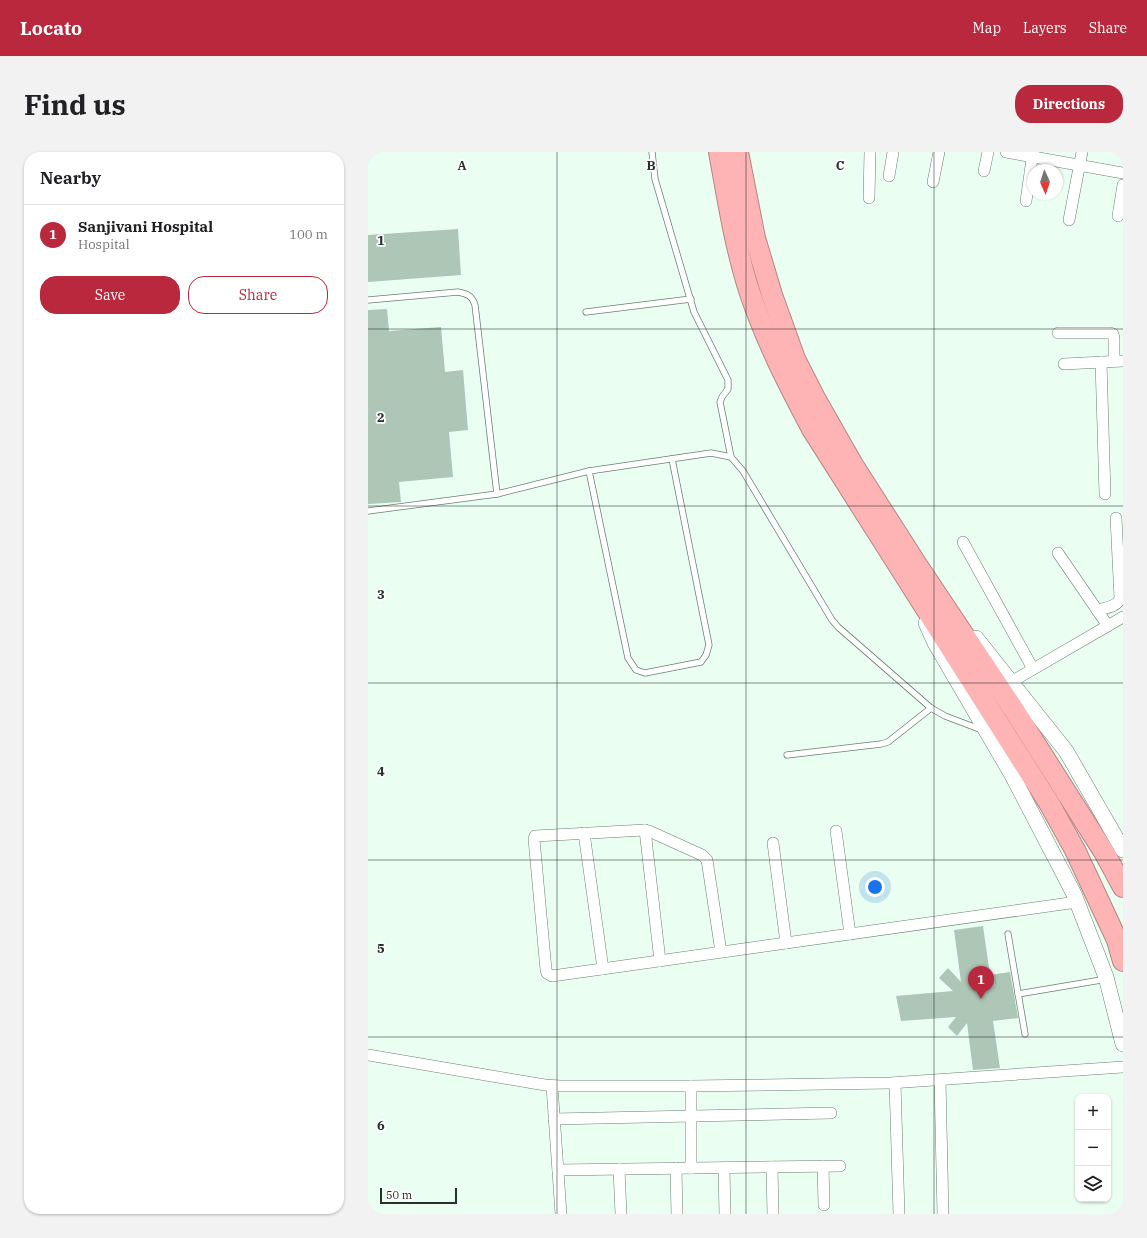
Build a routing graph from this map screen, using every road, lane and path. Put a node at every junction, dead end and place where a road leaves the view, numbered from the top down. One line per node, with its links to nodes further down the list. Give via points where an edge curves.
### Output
1 (652, 152): 21 (lane, via 655,179)
2 (719, 152): 37 (highway, via 747,284 782,372 812,429)
3 (738, 152): 37 (highway, via 755,238 794,359)
4 (870, 152): 17 (street)
5 (893, 152): 14 (street)
6 (938, 152): 15 (street)
7 (988, 152): 12 (street)
8 (1006, 152): 10 (street)
9 (1082, 152): 11 (street)
10 (1032, 154): 11 (street); 18 (street)
11 (1079, 165): 13 (street); 20 (street)
12 (984, 172)
13 (1123, 173)
14 (889, 176)
15 (933, 182)
16 (1123, 186): 19 (street)
17 (869, 198)
18 (1026, 201)
19 (1118, 216)
20 (1069, 220)
21 (691, 299): 23 (lane); 28 (lane, via 694,312 728,380 728,389 720,402)
22 (368, 300): 31 (lane, via 458,292 473,298)
23 (586, 312)
24 (1058, 333): 25 (street, via 1113,334)
25 (1119, 361): 26 (street)
26 (1101, 362): 27 (street); 32 (street)
27 (1064, 364)
28 (731, 457): 29 (lane, via 711,453); 43 (lane, via 743,471 832,620)
29 (672, 459): 30 (lane); 30 (lane, via 709,645 702,662 645,673 636,670 628,658)
30 (589, 472): 31 (lane)
31 (497, 494): 33 (lane)
32 (1106, 494)
33 (368, 511)
34 (1116, 518): 38 (street, via 1120,601)
35 (963, 542): 41 (street)
36 (1058, 553): 38 (street)
37 (911, 571): 42 (street); 44 (street, via 935,643); 51 (highway, via 1022,723 1104,852); 58 (highway, via 1075,850 1117,940)
38 (1097, 610): 40 (street)
39 (1123, 617): 40 (street)
40 (1108, 626): 41 (street)
41 (1033, 669): 42 (street)
42 (1011, 682): 50 (street, via 1066,751)
43 (931, 708): 44 (lane); 45 (lane, via 888,742)
44 (986, 731): 52 (street, via 1012,775)
45 (787, 755)
46 (645, 830): 48 (street); 56 (street, via 707,860); 57 (street)
47 (836, 831): 53 (street)
48 (584, 833): 59 (street); 59 (street, via 534,837 546,970 552,976)
49 (773, 843): 55 (street)
50 (1123, 850)
51 (1123, 887)
52 (1077, 902): 53 (street); 60 (street)
53 (850, 934): 55 (street)
54 (1008, 934): 61 (lane)
55 (786, 943): 56 (street)
56 (720, 952): 57 (street)
57 (660, 961): 59 (street)
58 (1123, 961)
59 (603, 969)
60 (1107, 979): 61 (lane); 63 (street)
61 (1018, 994): 62 (lane)
62 (1025, 1034)
63 (1123, 1044)
64 (368, 1055): 68 (street)
65 (1123, 1067): 66 (street)
66 (940, 1080): 67 (street); 88 (street)
67 (895, 1083): 69 (street); 87 (street)
68 (552, 1086): 69 (street); 72 (street)
69 (691, 1086): 71 (street)
70 (831, 1113): 71 (street)
71 (690, 1116): 72 (street); 77 (street)
72 (554, 1119): 80 (street)
73 (823, 1166): 74 (street); 75 (street); 81 (street)
74 (840, 1166)
75 (772, 1167): 78 (street); 86 (street)
76 (676, 1168): 77 (street); 79 (street); 84 (street)
77 (691, 1168): 78 (street)
78 (724, 1168): 85 (street)
79 (619, 1169): 80 (street); 83 (street)
80 (558, 1170): 82 (street)
81 (824, 1205)
82 (561, 1214)
83 (621, 1214)
84 (677, 1214)
85 (725, 1214)
86 (773, 1214)
87 (899, 1214)
88 (943, 1214)

